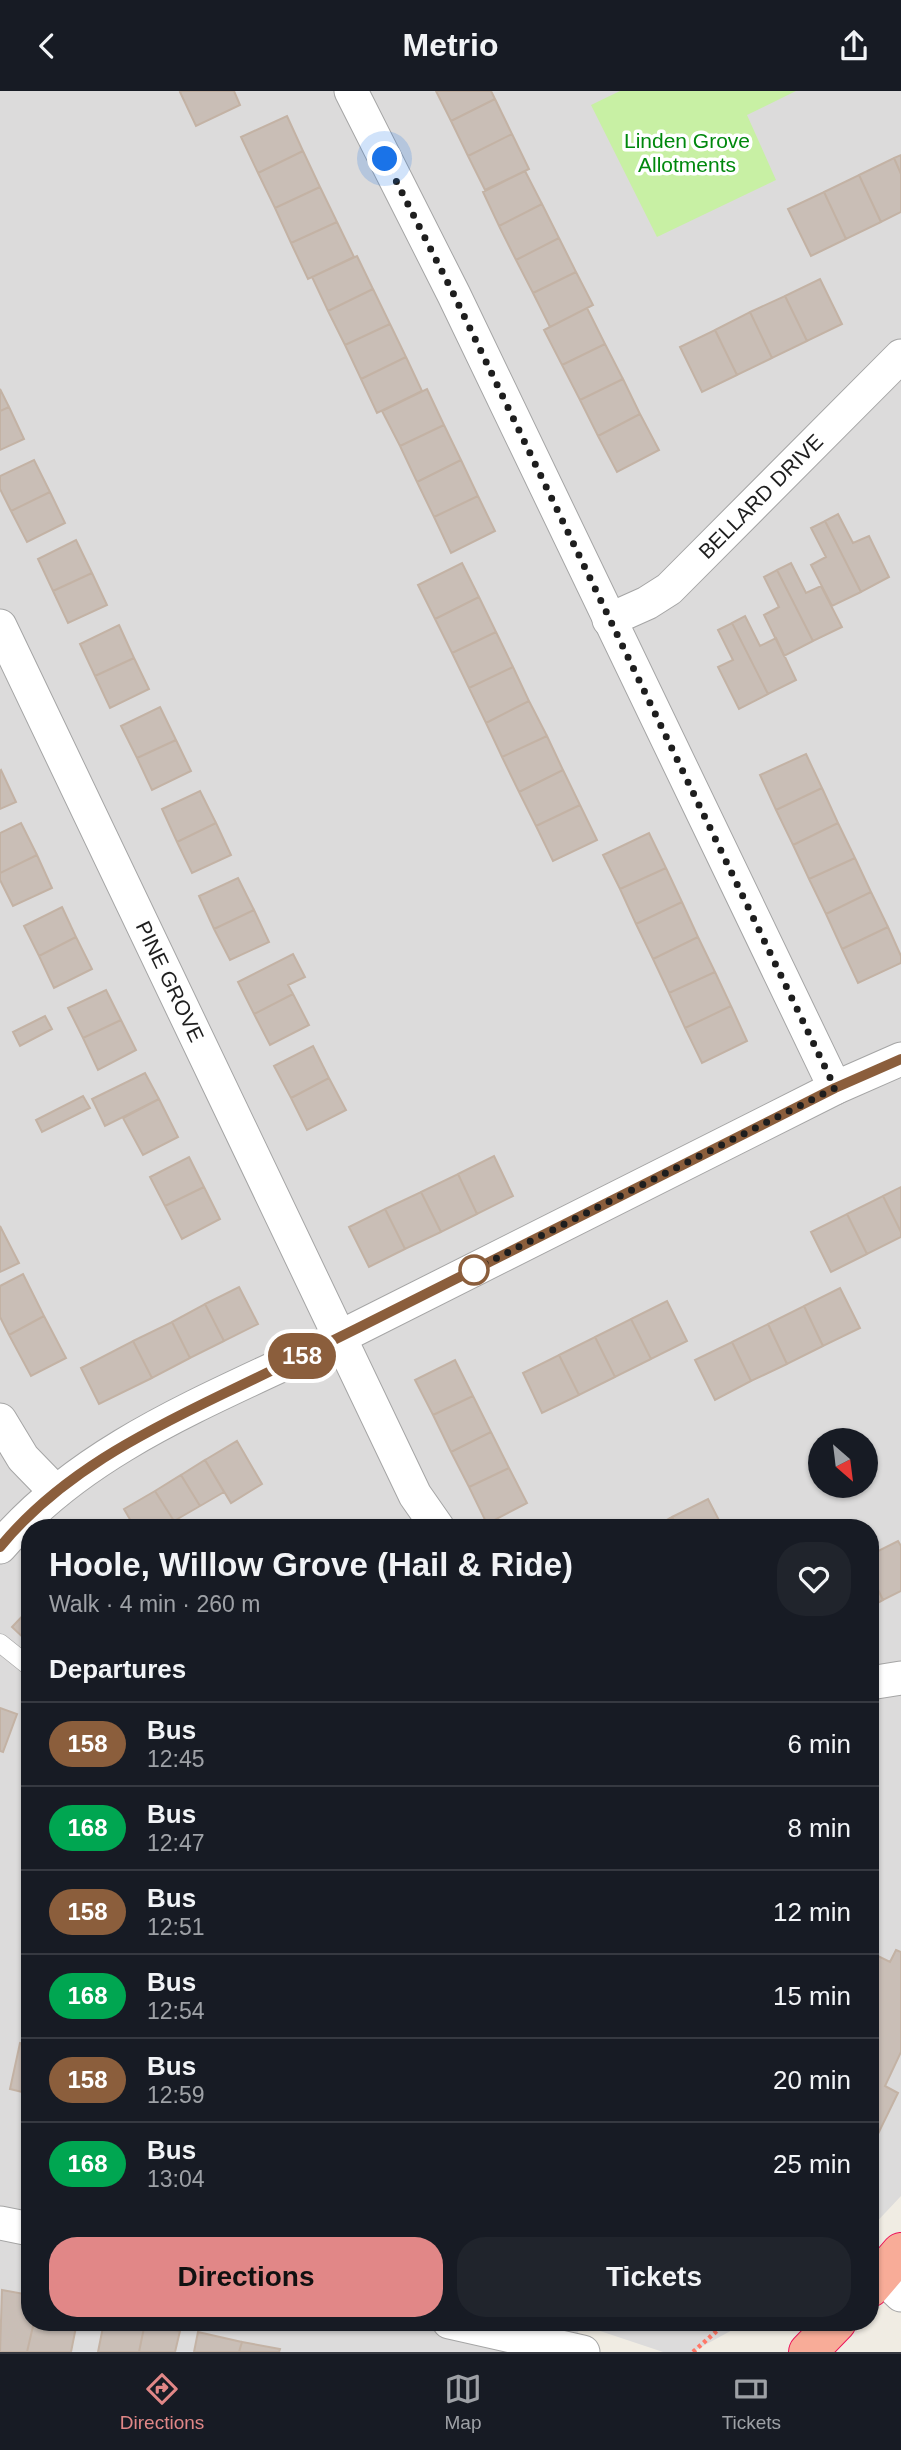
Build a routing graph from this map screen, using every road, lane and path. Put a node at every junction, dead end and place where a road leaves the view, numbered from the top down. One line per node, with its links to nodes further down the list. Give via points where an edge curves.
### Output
1 (351, 91): 3 (street)
2 (901, 356): 3 (street, BELLARD DRIVE, via 669,589)
3 (610, 620): 6 (street)
4 (0, 626): 7 (street, PINE GROVE)
5 (901, 1059): 6 (street)
6 (835, 1088): 7 (street)
7 (339, 1337): 9 (street, via 148,1431); 11 (street, PINE GROVE, via 415,1495)
8 (0, 1420): 9 (street, via 23,1458)
9 (56, 1492): 10 (street)
10 (26, 1519)
11 (432, 1519)
12 (21, 1524): 13 (street)
13 (0, 1547)
14 (0, 1643): 15 (lane)
15 (21, 1660)
16 (901, 1678): 17 (street)
17 (879, 1682)
18 (0, 2223): 19 (street)
19 (21, 2227)
20 (483, 2331): 23 (street)
21 (716, 2331): 25 (path)
22 (828, 2331): 26 (highway)
23 (543, 2347): 24 (street)
24 (583, 2352)
25 (693, 2352)
26 (808, 2352)

